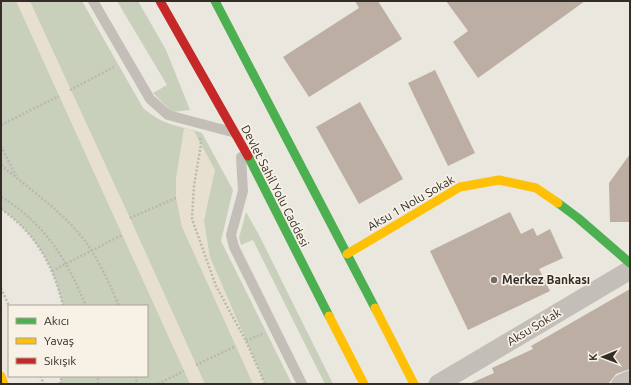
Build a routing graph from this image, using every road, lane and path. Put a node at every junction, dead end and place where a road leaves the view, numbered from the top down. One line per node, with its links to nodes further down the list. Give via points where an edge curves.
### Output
1 (93, 1): 7 (lane, via 150,99 168,115)
2 (160, 1): 9 (main road, Devlet Sahil Yolu Caddesi)
3 (215, 1): 20 (main road)
4 (118, 64): 5 (path)
5 (70, 90)
6 (60, 96): 8 (path)
7 (198, 123): 9 (lane); 31 (path, via 201,144 192,219 216,286)
8 (1, 125)
9 (235, 132): 10 (main road, Devlet Sahil Yolu Caddesi)
10 (240, 143): 40 (lane, via 243,191 231,236 234,247); 41 (main road, Devlet Sahil Yolu Caddesi)
11 (1, 146): 13 (path)
12 (1, 165): 13 (path)
13 (17, 179): 19 (path, via 56,209 82,237)
14 (1, 197): 22 (path, via 32,219)
15 (176, 198): 17 (path)
16 (1, 209): 24 (path, via 14,217 28,232)
17 (130, 218)
18 (122, 235): 19 (path)
19 (91, 251): 22 (path); 29 (path, via 110,283)
20 (347, 254): 21 (main road, Aksu 1 Nolu Sokak, via 460,187 499,180 536,188 578,218); 42 (main road)
21 (630, 262)
22 (67, 264): 24 (path); 28 (path)
23 (630, 270): 43 (street, Aksu Sokak)
24 (52, 271): 27 (path)
25 (1, 288): 26 (path)
26 (9, 305)
27 (63, 305)
28 (86, 305)
29 (119, 305)
30 (266, 332): 31 (path)
31 (246, 341): 39 (path)
32 (236, 346): 33 (path)
33 (196, 365)
34 (184, 371): 38 (path)
35 (1, 376): 37 (main road)
36 (630, 380): 44 (street)
37 (4, 384)
38 (158, 384)
39 (265, 384)
40 (302, 384)
41 (364, 384)
42 (414, 384)
43 (438, 384)
44 (622, 384)

